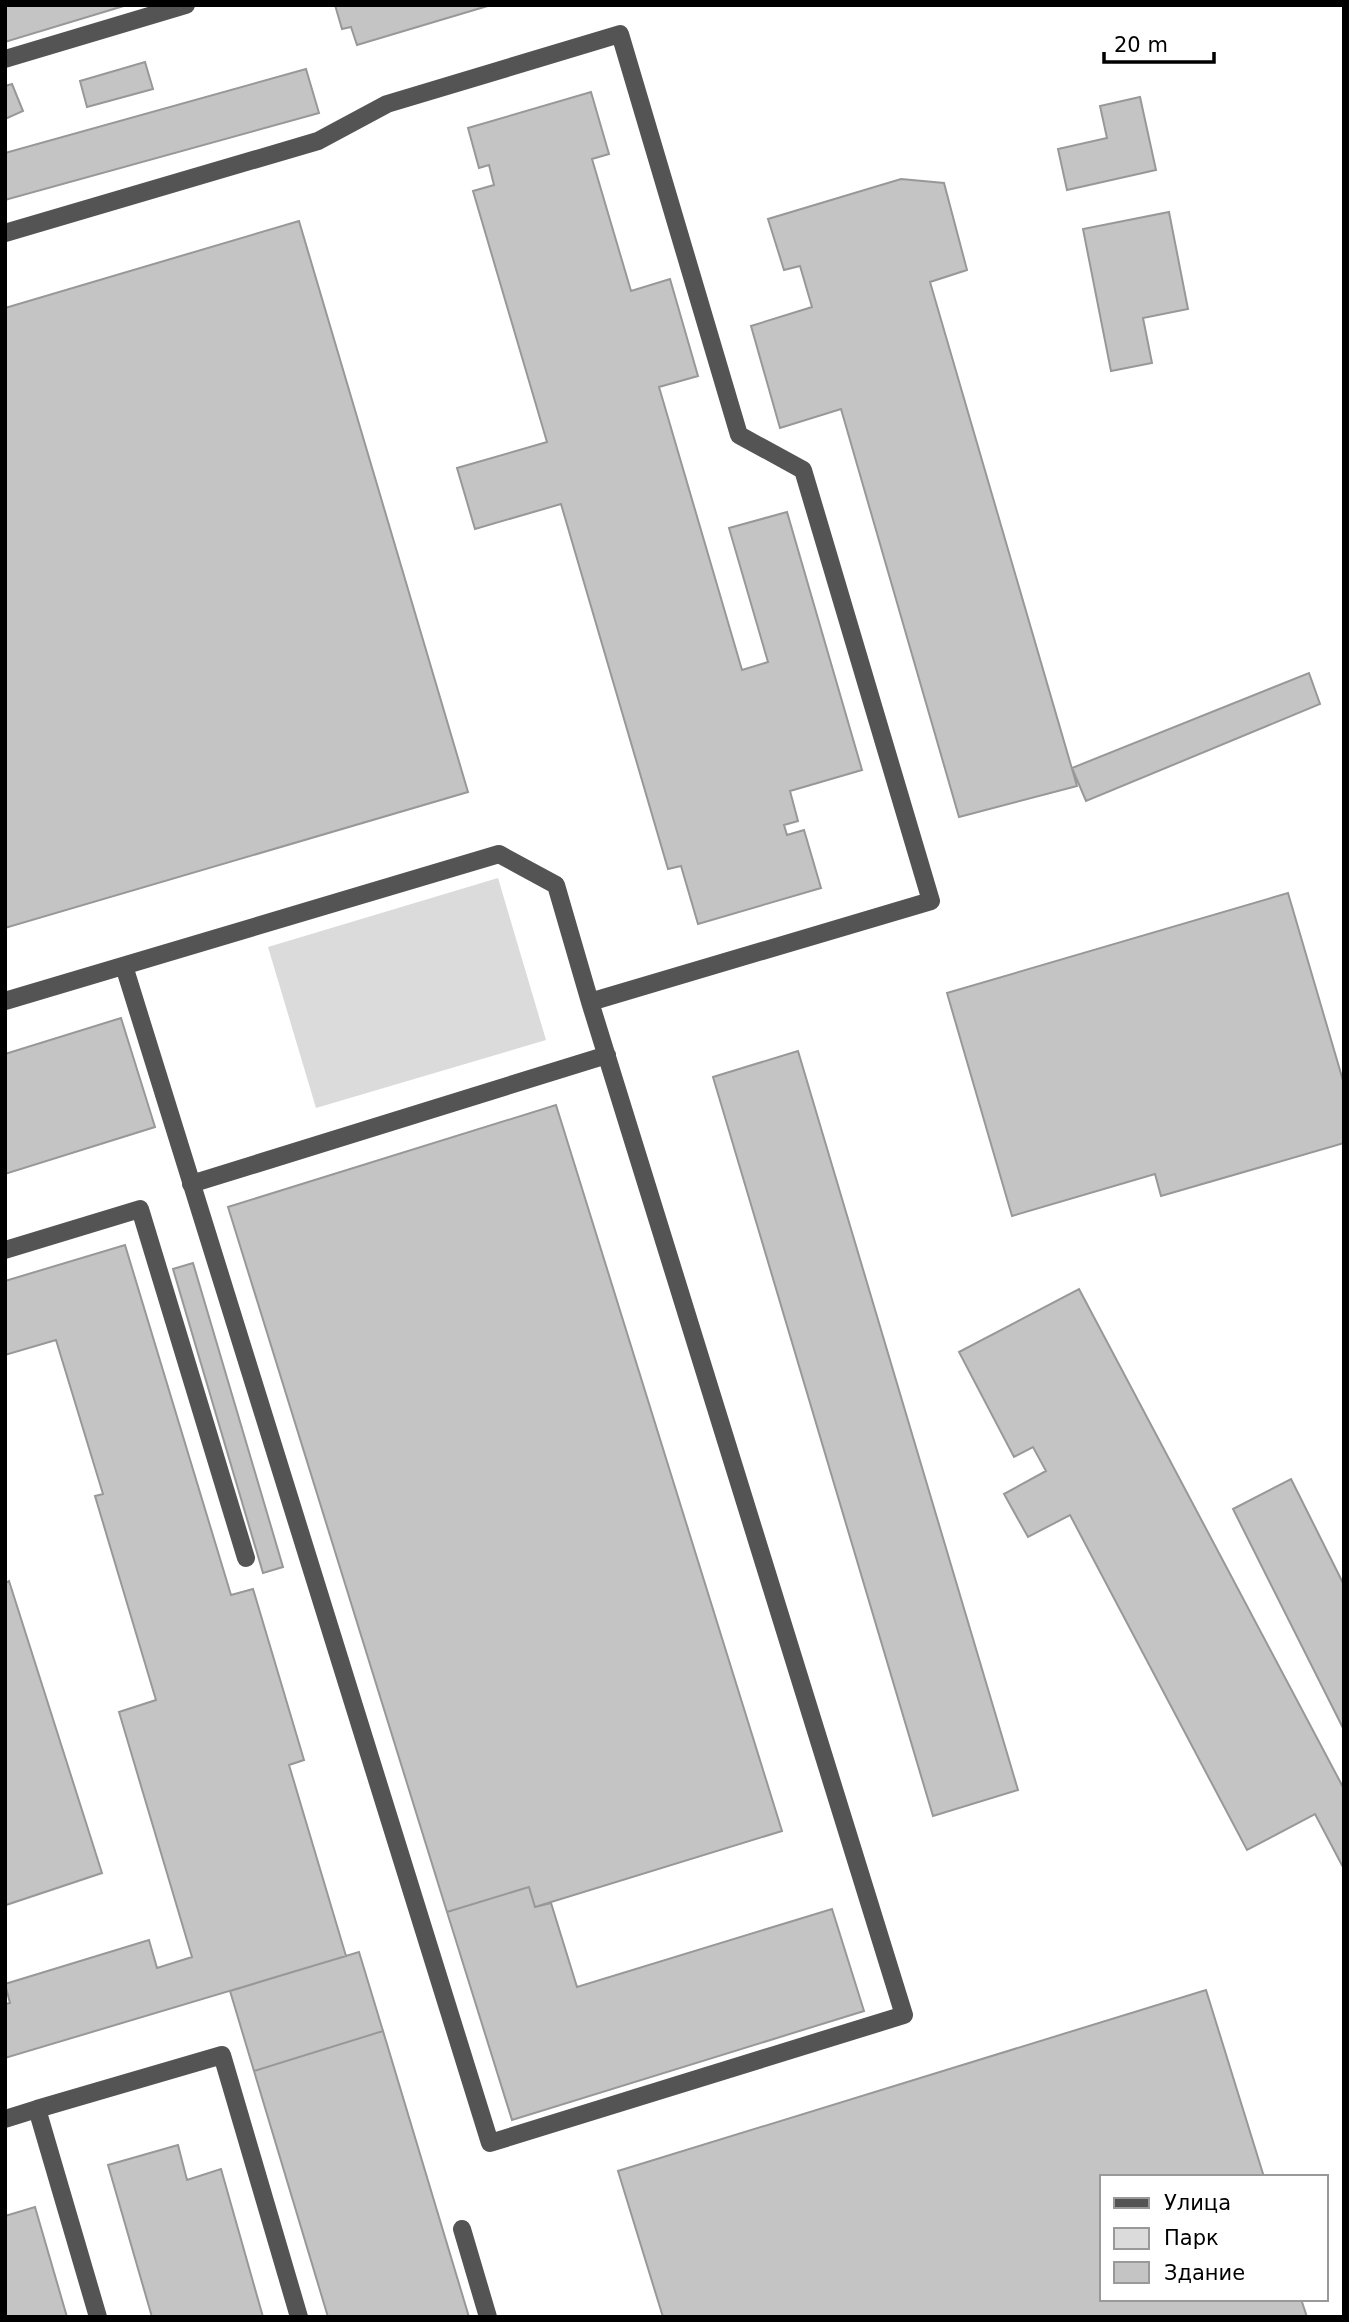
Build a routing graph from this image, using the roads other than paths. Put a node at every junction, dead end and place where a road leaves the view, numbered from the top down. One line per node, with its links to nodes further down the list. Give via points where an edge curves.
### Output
1 (186, 5): 2 (lane)
2 (5, 59)
3 (5, 233): 6 (lane, via 318,141 387,104 620,34 739,435 803,470 931,901)
4 (124, 966): 5 (lane); 6 (lane, via 499,854 556,885); 8 (lane)
5 (5, 1001)
6 (590, 1002): 7 (lane)
7 (607, 1055): 8 (lane); 8 (lane, via 904,2014 840,2035 489,2143)
8 (191, 1184)
9 (5, 1250): 10 (lane, via 140,1209)
10 (246, 1558)
11 (37, 2109): 12 (lane); 14 (lane); 15 (lane, via 222,2055)
12 (5, 2119)
13 (462, 2229): 16 (lane)
14 (99, 2317)
15 (299, 2317)
16 (488, 2317)

